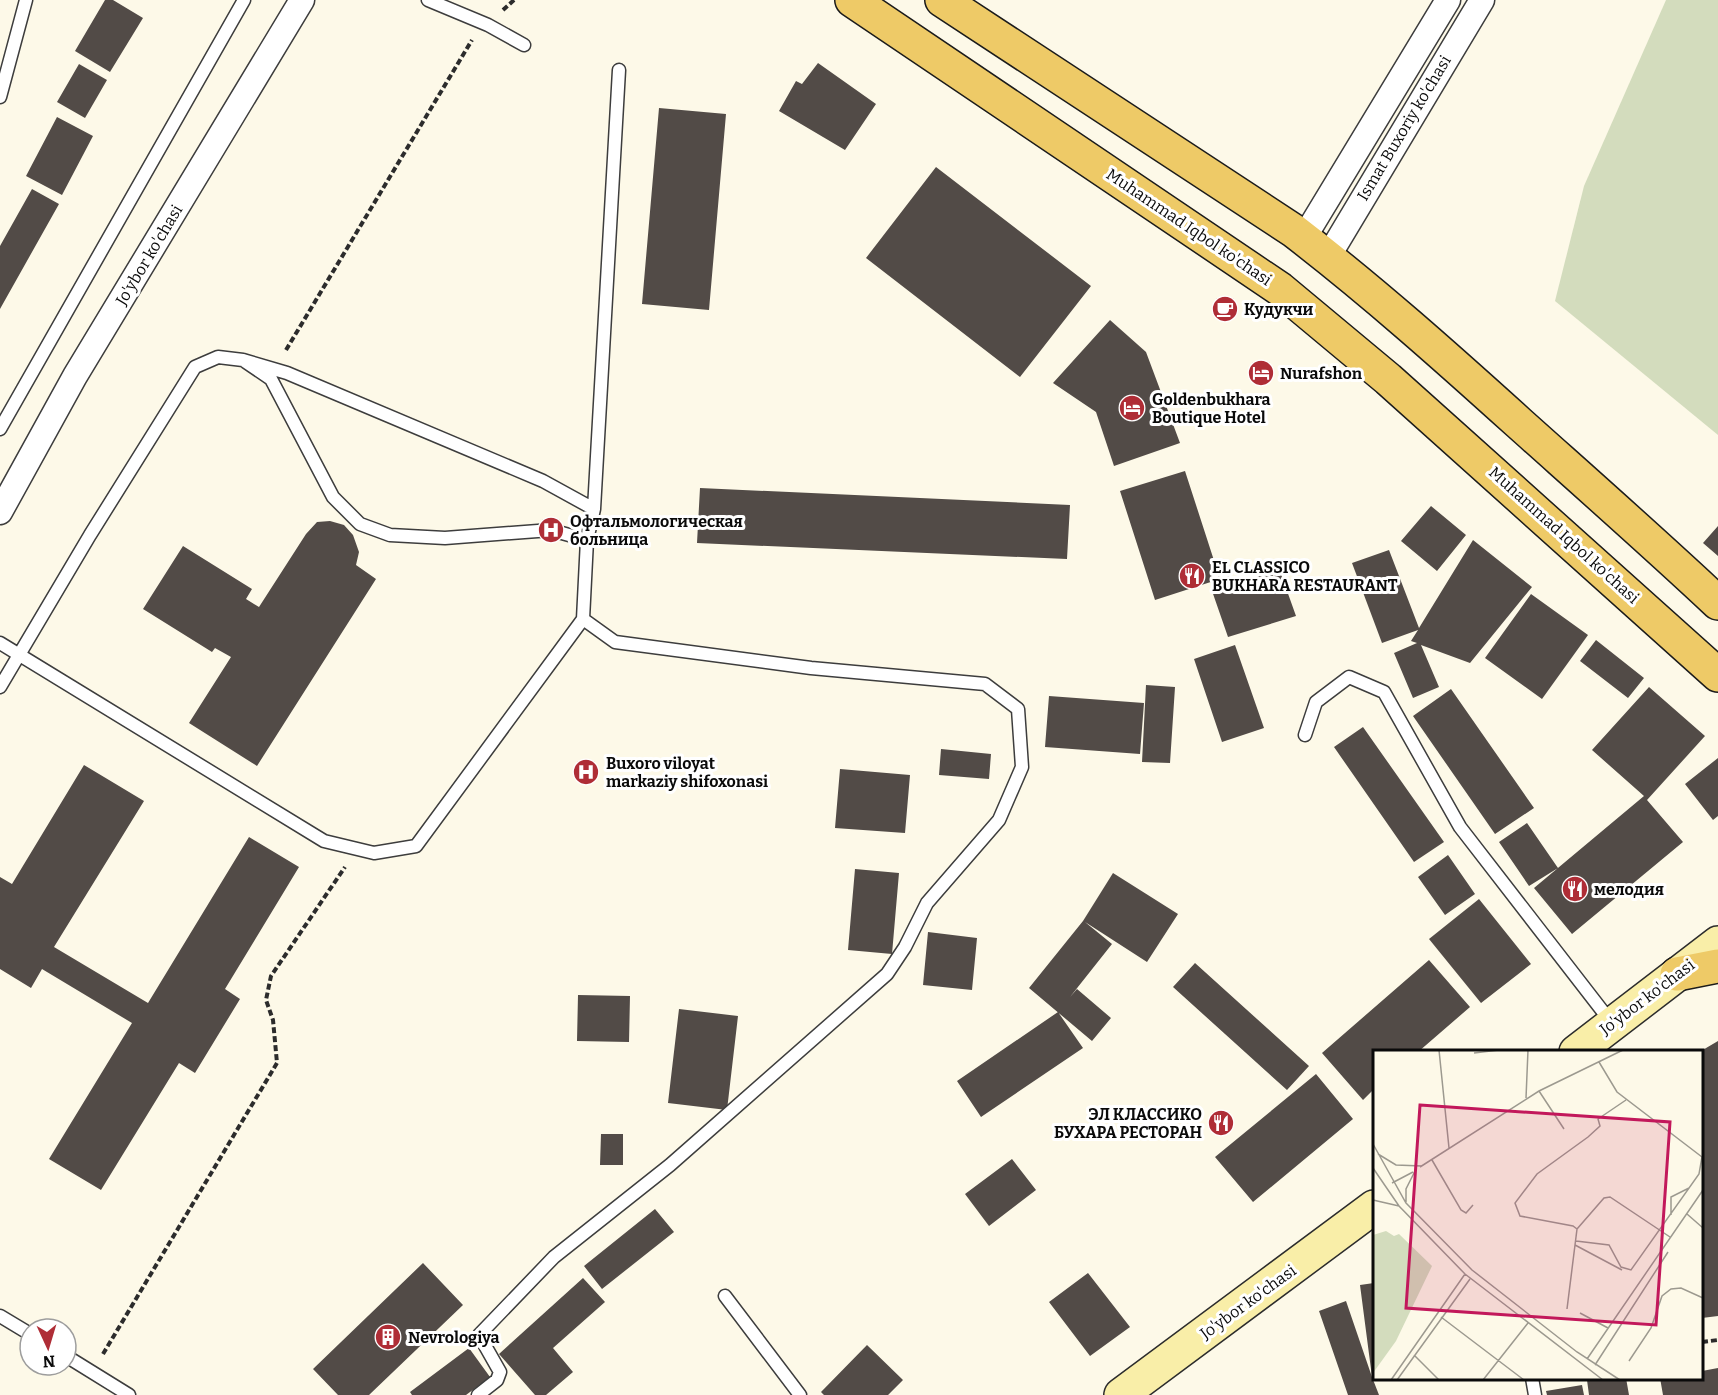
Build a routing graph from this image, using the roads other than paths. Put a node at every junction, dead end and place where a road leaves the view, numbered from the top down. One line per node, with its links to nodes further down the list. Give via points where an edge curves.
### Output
1 (26, 0): 11 (lane)
2 (244, 0): 15 (lane)
3 (302, 0): 17 (street, Jo'ybor ko'chasi, via 75,376)
4 (428, 0): 9 (lane)
5 (852, 0): 23 (main road, Muhammad Iqbol ko'chasi, via 1280,289 1388,379)
6 (942, 0): 12 (main road)
7 (1448, 0): 12 (street, Ismat Buxoriy ko'chasi, via 1305,236)
8 (1482, 0): 13 (street, Ismat Buxoriy ko'chasi)
9 (524, 45)
10 (619, 70): 16 (lane)
11 (0, 97)
12 (1294, 231): 13 (main road)
13 (1328, 256): 19 (main road)
14 (243, 360): 16 (lane, via 275,369 543,481); 18 (lane, via 271,379 333,497 360,524 390,535 445,538 551,530); 22 (lane, via 218,357 195,367)
15 (0, 429)
16 (594, 509): 18 (lane)
17 (0, 512)
18 (587, 540): 20 (lane)
19 (1718, 603)
20 (583, 619): 22 (lane, via 416,846 374,853 324,841); 38 (lane, via 615,642 811,668 985,684 1018,709 1022,767 999,820 927,903 887,974 670,1165 554,1257 479,1335 500,1372 497,1380)
21 (0, 643): 22 (lane)
22 (19, 655): 24 (lane)
23 (1718, 675)
24 (0, 687)
25 (1305, 735): 29 (lane, via 1316,702 1349,677 1384,692 1460,827)
26 (1718, 943): 28 (street, Jo'ybor ko'chasi)
27 (1718, 966): 28 (main road)
28 (1677, 974): 29 (street, Jo'ybor ko'chasi)
29 (1611, 1023): 30 (street, Jo'ybor ko'chasi)
30 (1577, 1050)
31 (1373, 1208): 40 (street, Jo'ybor ko'chasi)
32 (725, 1296): 39 (lane)
33 (0, 1316): 34 (lane)
34 (18, 1327)
35 (78, 1363): 37 (lane)
36 (1532, 1380): 41 (lane)
37 (129, 1395)
38 (478, 1395)
39 (800, 1395)
40 (1121, 1395)
41 (1535, 1395)

